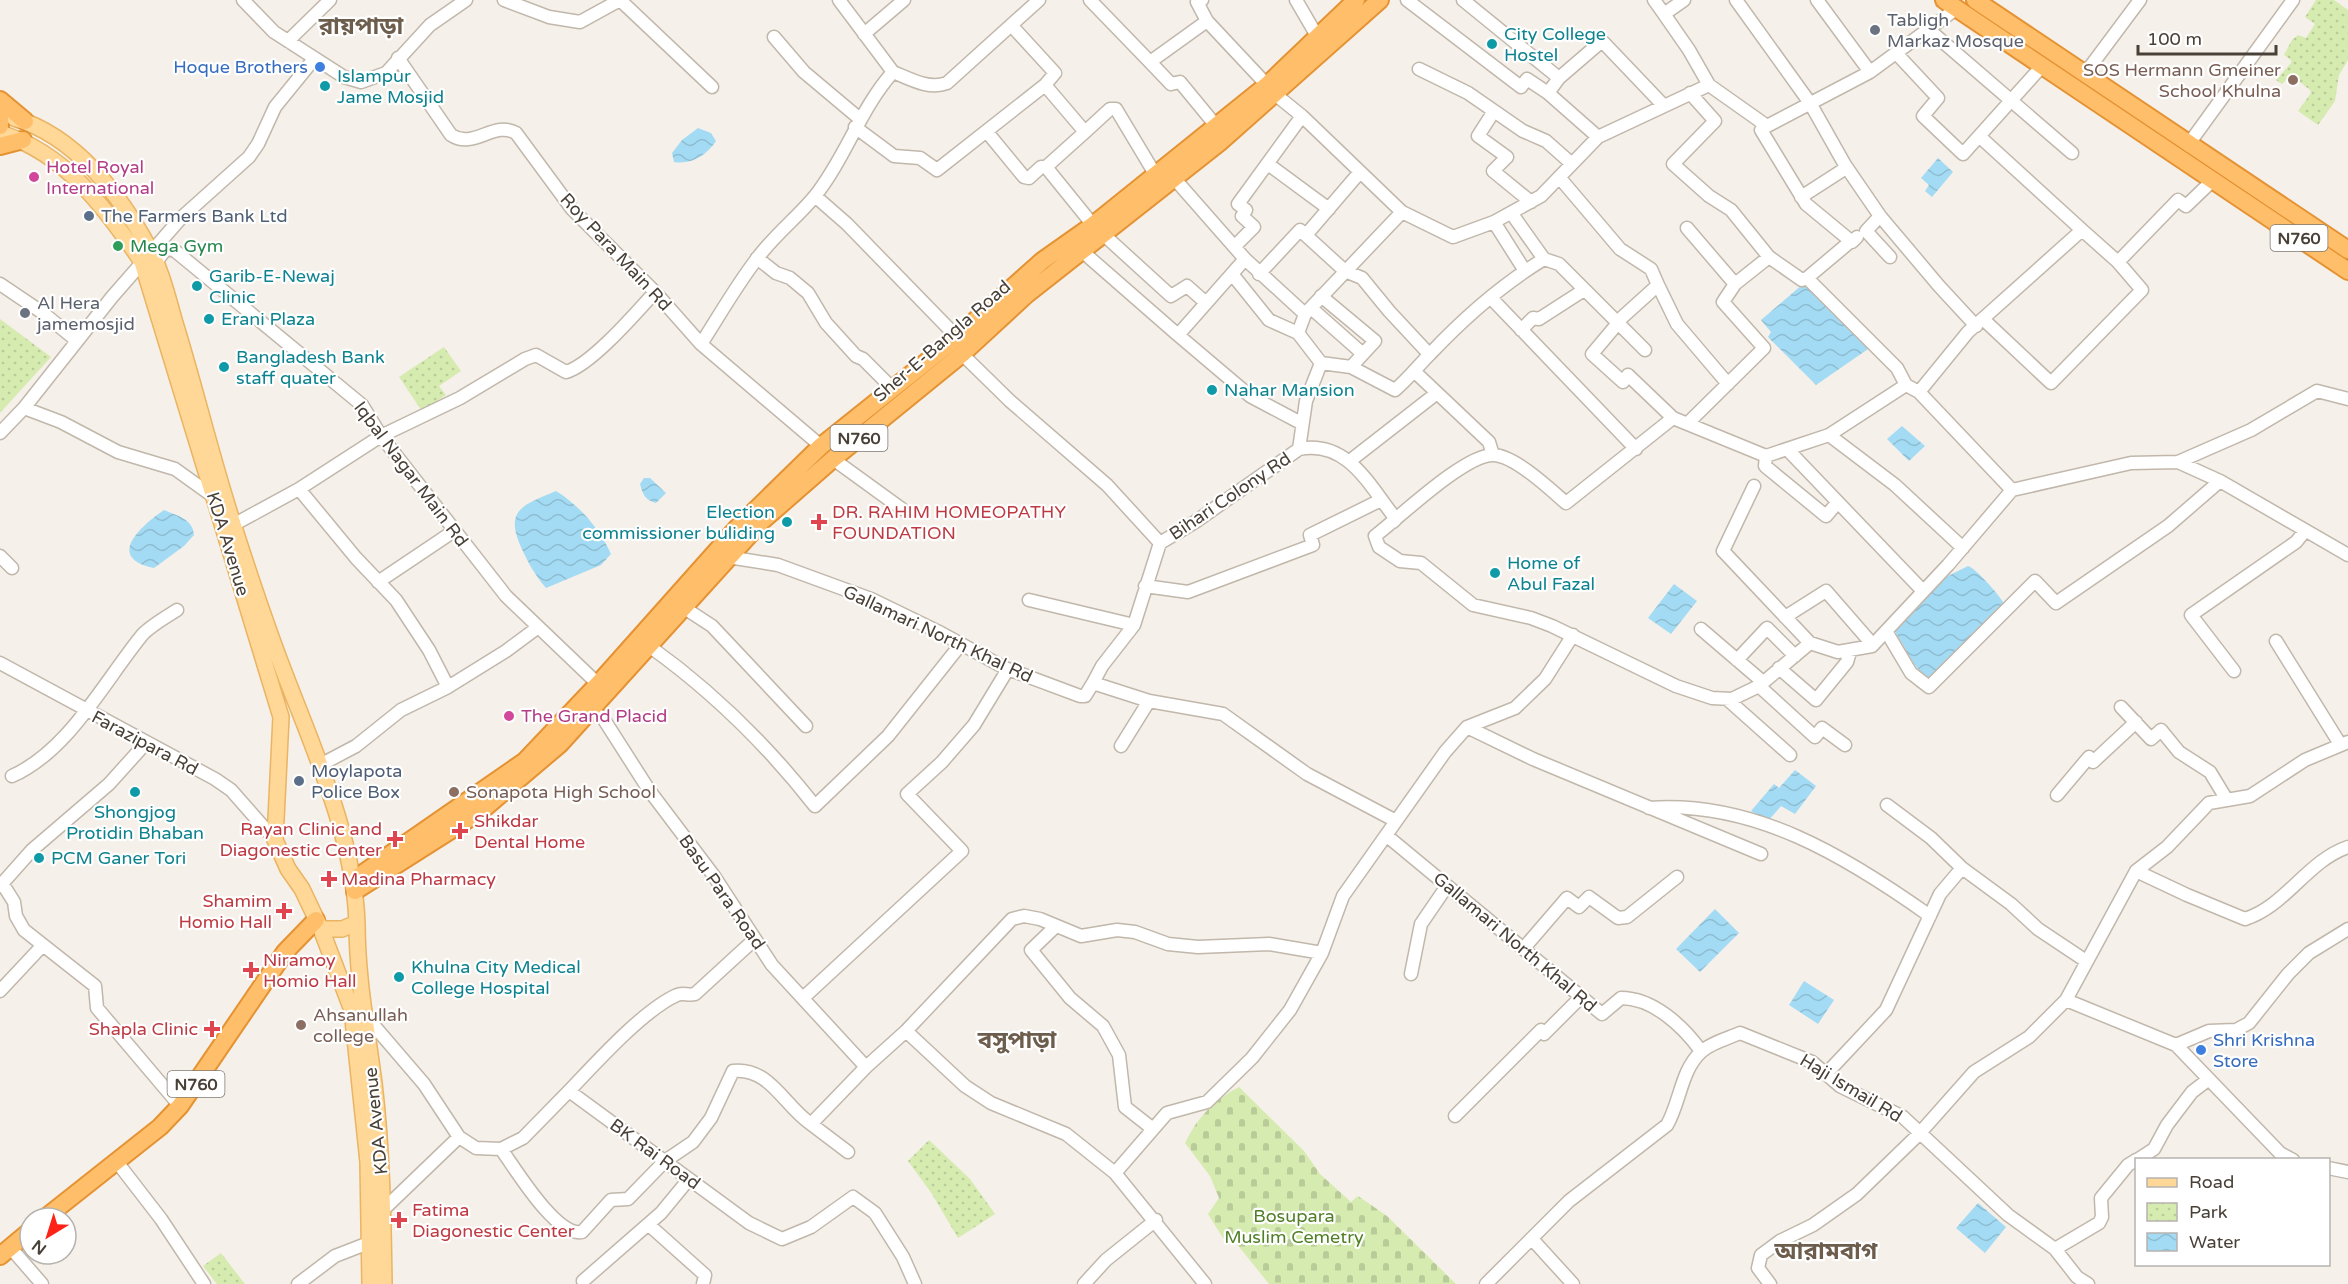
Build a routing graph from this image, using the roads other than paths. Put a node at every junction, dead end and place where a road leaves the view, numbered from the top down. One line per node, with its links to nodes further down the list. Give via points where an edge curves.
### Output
1 (243, 0): 33 (street)
2 (330, 0): 33 (street)
3 (466, 0): 35 (street, via 430,25)
4 (504, 0): 5 (street, via 549,17 580,22)
5 (620, 0): 46 (street)
6 (839, 0): 29 (street)
7 (904, 0): 29 (street)
8 (1039, 0): 27 (street)
9 (1090, 0): 37 (street)
10 (1202, 0): 25 (street, via 1197,2)
11 (1296, 0): 31 (street)
12 (1356, 0): 26 (highway, Sher-E-Bangla Road / N760)
13 (1380, 0): 30 (highway, Sher-E-Bangla Road / N760)
14 (1407, 0): 48 (street, via 1521,87 1527,79)
15 (1463, 0): 43 (street)
16 (1654, 0): 24 (street)
17 (1684, 0): 24 (street)
18 (1736, 0): 52 (street)
19 (1817, 0): 41 (street)
20 (1975, 0): 42 (highway, N760)
21 (2140, 0): 42 (street)
22 (2293, 0): 68 (street)
23 (1950, 4): 28 (street); 38 (highway, N760)
24 (1664, 14): 45 (street)
25 (1208, 21): 37 (street); 47 (street)
26 (1331, 22): 30 (highway); 31 (highway, Sher-E-Bangla Road / N760)
27 (1011, 25): 40 (street, via 947,83 925,84); 44 (street, via 1055,73)
28 (1928, 29): 34 (street); 51 (street)
29 (864, 34): 40 (street)
30 (1343, 35): 47 (highway, Sher-E-Bangla Road / N760)
31 (1317, 36): 47 (highway, Sher-E-Bangla Road / N760)
32 (774, 37): 58 (street)
33 (288, 41): 36 (street)
34 (1896, 53): 41 (street); 65 (street, via 1938,98 1923,116 1964,153)
35 (398, 58): 36 (street, via 386,73 361,82); 116 (street, Roy Para Main Rd, via 451,135 468,141 503,129 516,133 572,209)
36 (314, 59): 102 (street, via 275,107 249,157 181,218)
37 (1150, 62): 61 (street, via 1171,84 1180,82)
38 (2043, 64): 51 (street); 79 (highway, N760)
39 (1419, 69): 54 (street, via 1468,93)
40 (894, 72): 58 (street)
41 (1870, 72): 52 (street)
42 (2084, 75): 68 (highway, N760)
43 (1559, 78): 48 (street); 53 (street, via 1602,41)
44 (1045, 85): 62 (street); 63 (street)
45 (1708, 85): 49 (street); 60 (street)
46 (712, 87)
47 (1271, 90): 56 (street); 61 (highway, Sher-E-Bangla Road / N760); 77 (highway, Sher-E-Bangla Road / N760, via 1219,143)
48 (1548, 93): 66 (street)
49 (1690, 93): 53 (street); 99 (street, via 1715,121 1673,164 1731,210)
50 (0, 100): 57 (highway)
51 (2010, 100): 65 (street); 70 (street)
52 (1810, 103): 60 (street); 74 (street)
53 (1664, 106): 66 (street)
54 (1494, 111): 72 (street, via 1546,141); 82 (street, via 1478,136 1507,157 1493,171)
55 (0, 115): 57 (main road, KDA Avenue); 59 (highway)
56 (1302, 116): 71 (street); 75 (street)
57 (25, 121): 102 (main road, KDA Avenue, via 63,143 99,174 126,210)
58 (858, 123): 62 (street, via 894,156 919,158 935,170); 80 (street, via 840,160)
59 (0, 126)
60 (1767, 126): 81 (street, via 1761,130)
61 (1217, 127): 76 (highway, Sher-E-Bangla Road / N760)
62 (987, 132): 73 (street, via 1024,177)
63 (1085, 132): 73 (street); 76 (street, via 1110,109 1116,109)
64 (0, 133): 67 (main road, KDA Avenue)
65 (1979, 136): 91 (street)
66 (1598, 137): 72 (street)
67 (23, 140): 69 (highway); 102 (main road, KDA Avenue, via 54,159 89,190)
68 (2188, 144): 87 (highway, N760)
69 (0, 146)
70 (2072, 153)
71 (1268, 164): 83 (street); 96 (street, via 1238,204 1246,210 1242,216 1254,227)
72 (1572, 164): 78 (street)
73 (1046, 167): 90 (street)
74 (1846, 168): 81 (street); 86 (street)
75 (1360, 172): 83 (street); 84 (street)
76 (1155, 174): 90 (highway, Sher-E-Bangla Road / N760)
77 (1173, 177): 90 (highway, Sher-E-Bangla Road / N760); 96 (street)
78 (1559, 177): 82 (street); 114 (street, via 1620,249 1651,269)
79 (2212, 181): 93 (highway, N760); 105 (street, via 2186,206 2178,200)
80 (815, 196): 101 (street); 125 (street)
81 (1802, 197): 95 (street)
82 (1531, 202): 85 (street)
83 (1329, 209): 94 (street)
84 (1402, 212): 88 (street, via 1453,237); 106 (street)
85 (1512, 214): 88 (street); 104 (street)
86 (1880, 216): 92 (street); 121 (street, via 1939,286)
87 (2301, 217): 93 (highway); 97 (highway, N760)
88 (1494, 222): 107 (street)
89 (1687, 228): 113 (street)
90 (1099, 230): 98 (highway, Sher-E-Bangla Road / N760); 119 (street, via 1171,296 1187,286); 125 (highway, Sher-E-Bangla Road / N760, via 1042,261)
91 (2082, 230): 105 (street); 121 (street)
92 (1866, 231): 95 (street); 100 (street)
93 (2291, 233): 108 (highway, N760)
94 (1306, 236): 106 (street); 110 (street, via 1300,230)
95 (1851, 241): 111 (street)
96 (1235, 246): 103 (street)
97 (2348, 249)
98 (1083, 252): 125 (highway, Sher-E-Bangla Road / N760); 126 (street)
99 (1768, 257): 111 (street, via 1802,280); 113 (street)
100 (1890, 257)
101 (757, 258): 128 (street); 138 (street, via 808,293 833,332)
102 (150, 259): 127 (street); 147 (street, Iqbal Nagar Main Rd, via 169,248 174,250 362,405); 162 (main road, KDA Avenue); 167 (main road, KDA Avenue, via 196,390)
103 (1245, 259): 109 (street); 110 (street)
104 (1544, 259): 107 (street); 115 (street, via 1559,264)
105 (2118, 262): 121 (street, via 2142,290 2051,383)
106 (1345, 270): 117 (street); 132 (street, via 1362,278)
107 (1525, 271): 118 (street)
108 (2348, 271)
109 (1232, 274): 119 (street); 124 (street, via 1269,320)
110 (1259, 274): 120 (street)
111 (1807, 278): 137 (street, via 1897,368)
112 (0, 284): 127 (street)
113 (1735, 284): 136 (street, via 1723,302 1764,348)
114 (1658, 285): 122 (street); 136 (street, via 1677,324)
115 (1584, 290): 122 (street); 123 (street, via 1539,319 1533,318)
116 (655, 292): 128 (street, Roy Para Main Rd); 147 (street, via 578,369 566,372 536,355 460,398)
117 (1321, 296): 120 (street); 131 (street, via 1375,341)
118 (1491, 298): 123 (street); 132 (street)
119 (1205, 302): 126 (street)
120 (1308, 311): 124 (street); 131 (street)
121 (1979, 322): 139 (street)
122 (1618, 323): 129 (street); 143 (street, via 1592,354 1623,382 1628,375)
123 (1521, 330): 151 (street)
124 (1298, 333): 133 (street)
125 (967, 335): 130 (highway, Sher-E-Bangla Road / N760); 138 (highway, Sher-E-Bangla Road / N760)
126 (1178, 335): 144 (street, via 1250,396)
127 (76, 340): 142 (street)
128 (701, 344): 149 (street, Roy Para Main Rd)
129 (1645, 350)
130 (962, 354): 155 (highway, Sher-E-Bangla Road / N760); 170 (street, via 1107,485)
131 (1363, 354): 134 (street)
132 (1429, 354): 135 (street)
133 (1321, 363): 134 (street); 144 (street)
134 (1351, 367): 135 (street, via 1395,390)
135 (1415, 372): 140 (street)
136 (1728, 384): 145 (street)
137 (1906, 385): 139 (street); 148 (street)
138 (893, 389): 149 (highway, Sher-E-Bangla Road / N760)
139 (1919, 392): 161 (street)
140 (1437, 393): 153 (street, via 1489,442); 156 (street)
141 (2348, 399): 157 (street, via 2317,391 2251,430)
142 (24, 408): 146 (street); 162 (street, via 61,422 118,452 175,469)
143 (1673, 418): 145 (street); 151 (street)
144 (1301, 423): 150 (street)
145 (1688, 423): 154 (street)
146 (0, 433)
147 (381, 435): 160 (street); 168 (street, Iqbal Nagar Main Rd)
148 (1829, 435): 152 (street); 171 (street, via 1895,485)
149 (822, 446): 177 (highway, Sher-E-Bangla Road / N760, via 737,528)
150 (1299, 449): 156 (street, via 1331,451); 170 (street, Bihari Colony Rd)
151 (1636, 449): 153 (street, via 1566,503 1522,466)
152 (1786, 449): 154 (street); 164 (street)
153 (1494, 455): 166 (street, via 1465,464)
154 (1766, 456): 164 (street, via 1765,466 1826,516)
155 (833, 459): 165 (street); 174 (highway, Sher-E-Bangla Road / N760, via 762,521)
156 (1351, 460): 163 (street)
157 (2178, 462): 158 (street); 161 (street, via 2131,463)
158 (2220, 481): 169 (street); 187 (street, via 2168,526 2056,603 2035,581 1929,687 1911,673)
159 (1754, 486): 183 (street, via 1724,551)
160 (299, 489): 167 (street); 176 (street)
161 (2012, 490): 171 (street)
162 (214, 497): 214 (main road, KDA Avenue, via 281,717)
163 (1381, 500): 166 (street, via 1396,519); 178 (street, via 1310,535 1313,544 1188,592)
164 (1838, 502): 179 (street)
165 (902, 509)
166 (1393, 522): 188 (street, via 1375,536 1379,547 1400,561 1421,563 1473,605 1531,618)
167 (233, 525): 213 (main road, KDA Avenue)
168 (454, 531): 176 (street); 185 (street, Iqbal Nagar Main Rd)
169 (2305, 531): 172 (street); 200 (street, via 2296,542 2191,615)
170 (1160, 543): 178 (street)
171 (1963, 548): 179 (street)
172 (2348, 555)
173 (0, 556): 175 (street)
174 (728, 558): 177 (highway, Sher-E-Bangla Road / N760); 191 (street, Gallamari North Khal Rd, via 778,565 860,595)
175 (12, 568)
176 (378, 582): 204 (street, via 403,610)
177 (697, 583): 181 (highway, Sher-E-Bangla Road / N760); 202 (highway, Sher-E-Bangla Road / N760)
178 (1144, 586): 184 (street)
179 (1923, 591): 187 (street)
180 (1029, 600): 184 (street)
181 (683, 607): 193 (highway, Sher-E-Bangla Road / N760); 211 (street, via 712,627)
182 (177, 610): 209 (street, via 145,632)
183 (1785, 616): 190 (street); 192 (street, via 1826,591)
184 (1134, 625): 201 (street, via 1102,666)
185 (537, 628): 202 (street, Iqbal Nagar Main Rd); 204 (street)
186 (1701, 629): 196 (street)
187 (1886, 631): 192 (street)
188 (1573, 635): 205 (street, via 1676,686); 212 (street, via 1545,679 1515,708)
189 (2276, 641): 215 (street)
190 (1810, 643): 194 (street); 195 (street)
191 (961, 644): 193 (street, via 888,736 815,806 785,767 729,710 694,678); 199 (street, Gallamari North Khal Rd)
192 (1873, 645): 194 (street)
193 (649, 646): 208 (highway, Sher-E-Bangla Road / N760)
194 (1850, 652): 198 (street, via 1847,662 1816,700)
195 (1795, 656): 196 (street, via 1767,628); 198 (street)
196 (1737, 660): 203 (street)
197 (0, 663): 209 (street, Farazipara Rd)
198 (1779, 668): 203 (street)
199 (1008, 669): 201 (street, Gallamari North Khal Rd, via 1080,696 1085,696); 250 (street, via 974,725 907,794 962,851)
200 (2234, 671)
201 (1094, 683): 206 (street)
202 (598, 684): 235 (highway, Sher-E-Bangla Road / N760, via 525,761)
203 (1761, 684): 205 (street); 217 (street, via 1815,737 1822,728)
204 (448, 687): 220 (street, via 401,710 356,746)
205 (1727, 699): 219 (street)
206 (1149, 700): 218 (street); 226 (street, via 1223,714 1306,774)
207 (2121, 707): 210 (street)
208 (589, 710): 235 (highway, Sher-E-Bangla Road / N760, via 561,744 481,810); 242 (street, Basu Para Road, via 603,718)
209 (85, 711): 216 (street, Farazipara Rd); 221 (street, via 54,744)
210 (2136, 722): 222 (street, via 2094,762 2089,757); 223 (street, via 2151,739 2161,730 2179,752 2210,772)
211 (806, 726)
212 (1467, 727): 225 (street); 226 (street)
213 (309, 736): 214 (main road); 220 (main road, KDA Avenue)
214 (281, 740): 228 (main road, KDA Avenue)
215 (2344, 743): 223 (street, via 2306,760 2250,796)
216 (145, 744): 228 (street, Farazipara Rd, via 231,790); 234 (street, via 109,784 32,850)
217 (1845, 745)
218 (1121, 746)
219 (1790, 755)
220 (320, 765): 235 (main road, KDA Avenue)
221 (12, 776)
222 (2057, 795)
223 (2227, 800): 232 (street, via 2209,803 2167,847)
224 (1887, 805): 231 (street, via 1931,838)
225 (1648, 808): 230 (street); 237 (street, via 1723,810 1758,821 1818,845 1869,873)
226 (1396, 821): 227 (street)
227 (1387, 836): 236 (street, Gallamari North Khal Rd); 245 (street, via 1343,896)
228 (275, 840): 239 (main road, KDA Avenue)
229 (2348, 847): 232 (street, via 2333,852 2278,899 2245,919)
230 (1761, 854)
231 (1962, 868): 237 (street, via 1940,894); 246 (street)
232 (2136, 871): 246 (street)
233 (1677, 877): 244 (street, via 1627,917 1618,918 1589,897 1579,907 1567,898)
234 (1, 885): 243 (street, via 14,902 24,930)
235 (354, 885): 238 (main road, KDA Avenue)
236 (1448, 886): 244 (street, Gallamari North Khal Rd); 247 (street, via 1421,924)
237 (1930, 916): 257 (street, via 1886,1010)
238 (357, 924): 239 (main road, via 342,929); 252 (main road, KDA Avenue)
239 (318, 925): 252 (main road, KDA Avenue); 260 (highway, N760, via 285,952)
240 (1056, 926): 245 (street, via 1081,936 1117,930 1168,944 1269,944); 253 (street, via 1032,917 1012,919); 263 (street, via 1031,950 1070,998 1103,1026 1119,1055 1125,1107)
241 (2348, 929): 254 (street, via 2309,953 2249,1023 2236,1030 2209,1031)
242 (755, 939): 250 (street, Basu Para Road, via 772,965); 259 (street, via 695,994 677,995 642,1020)
243 (43, 945): 248 (street); 260 (street, via 95,986 97,1008)
244 (1523, 948): 249 (street, Gallamari North Khal Rd)
245 (1322, 953): 263 (street, via 1290,1010 1252,1058 1207,1102 1167,1113)
246 (2086, 962): 251 (street)
247 (1411, 974)
248 (0, 991)
249 (1581, 997): 255 (street, Gallamari North Khal Rd, via 1602,1014 1621,998 1637,998 1664,1013); 261 (street, via 1544,1034 1541,1030)
250 (803, 998): 256 (street, Basu Para Road)
251 (2066, 1000): 254 (street); 264 (street, via 2029,1037 1974,1072)
252 (358, 1012): 265 (street, via 424,1084); 278 (main road, KDA Avenue, via 374,1083); 283 (main road)
253 (906, 1031): 256 (street); 275 (street, via 964,1086 991,1103 1066,1134)
254 (2176, 1045): 258 (street)
255 (1701, 1051): 257 (street, Haji Ismail Rd, via 1740,1033 1812,1062); 281 (street, via 1684,1079 1676,1110 1667,1125 1569,1201)
256 (866, 1067): 262 (street)
257 (1826, 1074): 264 (street, Haji Ismail Rd, via 1840,1086 1903,1117)
258 (2209, 1079): 268 (street, via 2192,1092 2154,1149); 269 (street)
259 (569, 1091): 266 (street, via 523,1138); 270 (street, BK Rai Road)
260 (180, 1106): 272 (highway, N760)
261 (1455, 1116)
262 (811, 1124): 267 (street); 270 (street, via 760,1075 734,1071 711,1118 693,1142)
263 (1153, 1129): 275 (street)
264 (1919, 1134): 284 (street, Haji Ismail Rd, via 2008,1215); 298 (street, via 1857,1194 1761,1255 1758,1268)
265 (459, 1137): 266 (street, via 476,1148); 278 (street)
266 (501, 1149): 270 (street, via 545,1209 577,1233 611,1200 628,1199)
267 (848, 1152)
268 (2140, 1158)
269 (2289, 1158)
270 (665, 1161): 276 (street, BK Rai Road)
271 (2135, 1161): 284 (street, via 2101,1198 2099,1223)
272 (117, 1162): 277 (highway, N760); 288 (street)
273 (2330, 1168): 274 (street)
274 (2348, 1172)
275 (1115, 1173): 279 (street)
276 (689, 1179): 280 (street); 293 (street, BK Rai Road, via 749,1223 782,1239 811,1227 853,1197 875,1213)
277 (60, 1206)
278 (384, 1209): 291 (main road, KDA Avenue)
279 (1156, 1220): 294 (street, via 1106,1260); 295 (street)
280 (649, 1225): 286 (street); 292 (street, via 705,1275)
281 (1532, 1239): 296 (street); 297 (street)
282 (18, 1241): 285 (highway)
283 (371, 1242): 289 (street, via 335,1256); 290 (main road)
284 (2055, 1249): 299 (street, Haji Ismail Rd)
285 (5, 1252): 287 (street)
286 (583, 1281)
287 (42, 1284)
288 (204, 1284)
289 (298, 1284)
290 (370, 1284)
291 (384, 1284)
292 (703, 1284)
293 (915, 1284)
294 (1084, 1284)
295 (1205, 1284)
296 (1486, 1284)
297 (1573, 1284)
298 (1770, 1284)
299 (2088, 1284)

